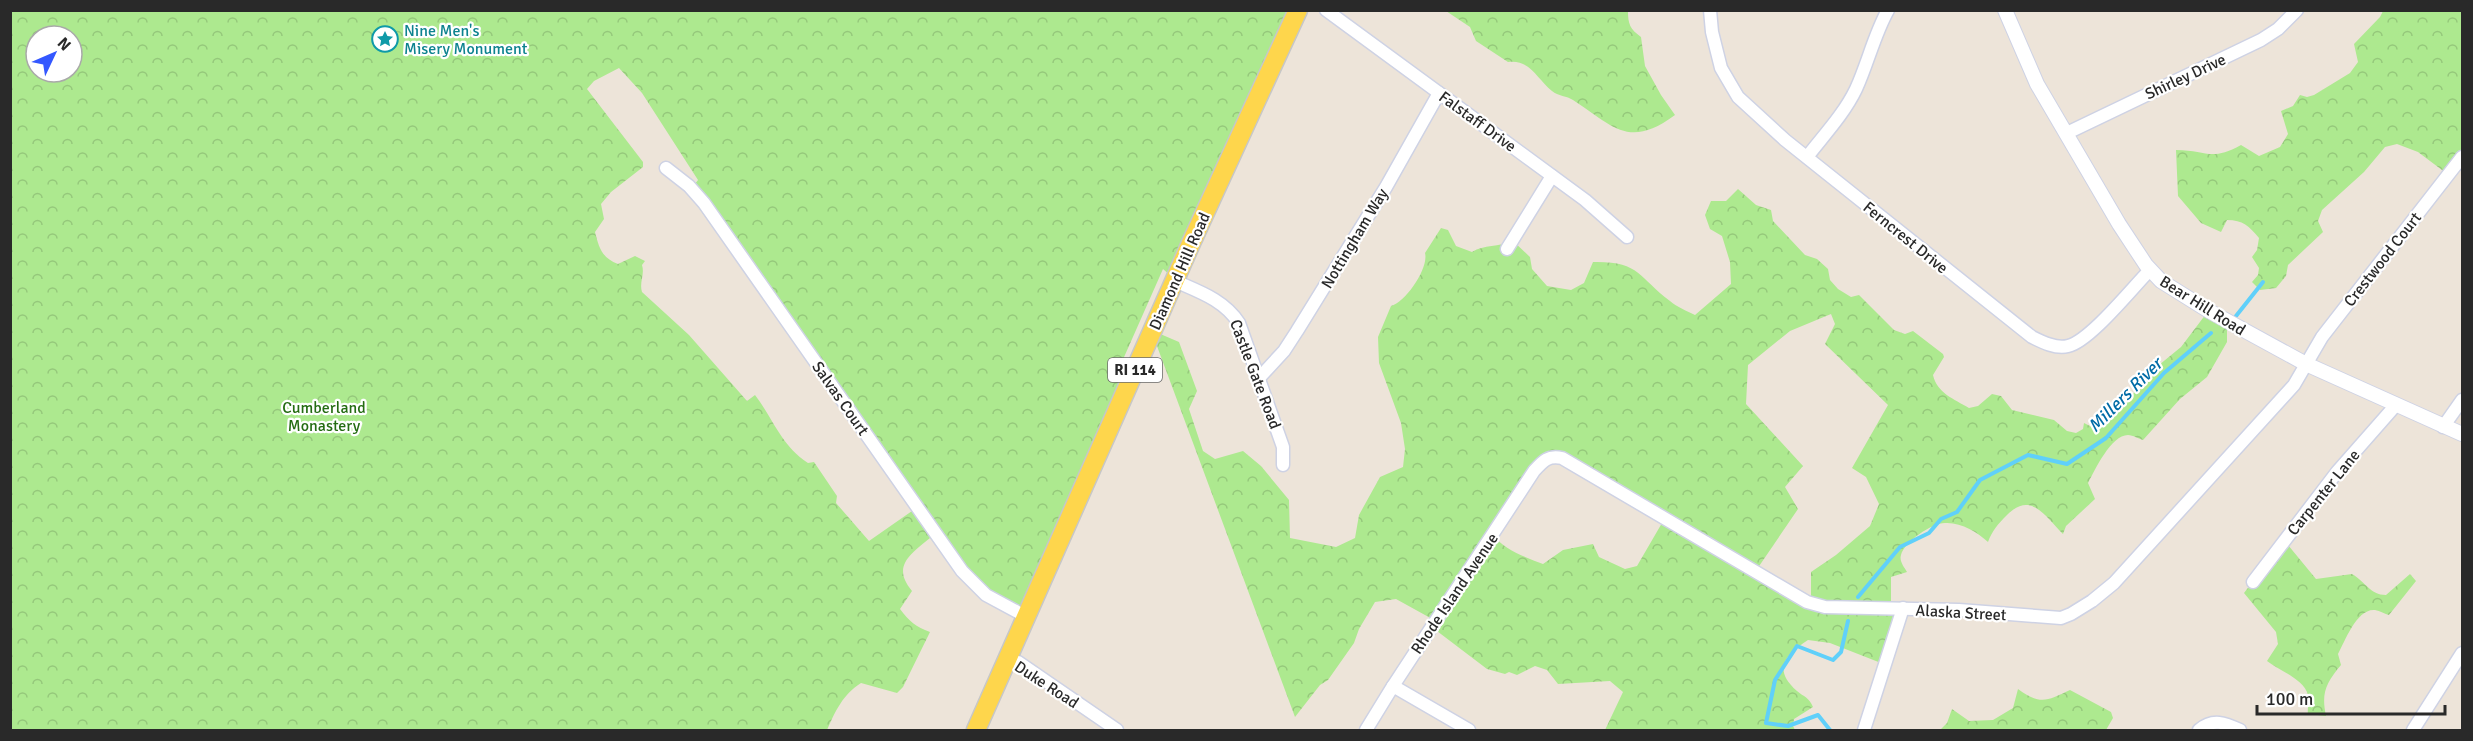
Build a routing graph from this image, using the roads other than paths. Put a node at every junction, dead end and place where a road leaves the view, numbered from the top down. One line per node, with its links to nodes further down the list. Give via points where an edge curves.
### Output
1 (1298, 10): 16 (main road, Diamond Hill Road / RI 114)
2 (1326, 10): 7 (street, Falstaff Drive)
3 (1710, 10): 9 (street, Ferncrest Drive, via 1716,50 1728,82 1764,122)
4 (1888, 10): 9 (street, via 1848,105)
5 (2005, 10): 8 (street, Bear Hill Road, via 2037,84)
6 (2297, 10): 8 (street, Shirley Drive, via 2261,40)
7 (1439, 93): 12 (street, Falstaff Drive); 18 (street, Nottingham Way, via 1297,331)
8 (2067, 133): 15 (street, Bear Hill Road)
9 (1807, 157): 15 (street, Ferncrest Drive, via 2012,322 2045,343 2066,347 2076,344)
10 (2463, 157): 17 (street, Crestwood Court, via 2351,298)
11 (666, 168): 27 (street, Salvas Court, via 704,203 962,571 986,595)
12 (1552, 176): 13 (street, Falstaff Drive); 14 (street)
13 (1627, 237)
14 (1507, 249)
15 (2150, 270): 17 (street, Bear Hill Road, via 2171,289)
16 (1175, 280): 18 (street, Castle Gate Road, via 1231,310); 27 (main road, Diamond Hill Road / RI 114)
17 (2306, 364): 20 (street, Bear Hill Road); 26 (street, Alaska Street, via 2294,385 2121,575 2071,614 2061,618)
18 (1260, 377): 24 (street, Castle Gate Road, via 1284,447)
19 (2463, 400): 21 (street)
20 (2395, 406): 21 (street, Bear Hill Road); 25 (street, Carpenter Lane, via 2337,472)
21 (2443, 427): 22 (street, Bear Hill Road)
22 (2463, 434)
23 (1547, 458): 26 (street, Alaska Street, via 1562,458 1807,602 1825,607); 30 (street, Rhode Island Avenue, via 1534,471)
24 (1283, 465)
25 (2253, 582)
26 (1903, 608): 35 (street)
27 (1025, 616): 29 (main road, Diamond Hill Road / RI 114)
28 (2463, 653): 38 (street)
29 (1006, 659): 31 (main road, Diamond Hill Road / RI 114); 32 (street, Duke Road, via 1018,662)
30 (1393, 686): 33 (street, Rhode Island Avenue); 34 (street)
31 (976, 730)
32 (1117, 730)
33 (1366, 730)
34 (1469, 730)
35 (1864, 730)
36 (2199, 730): 37 (street, via 2216,722)
37 (2240, 730)
38 (2413, 730)

